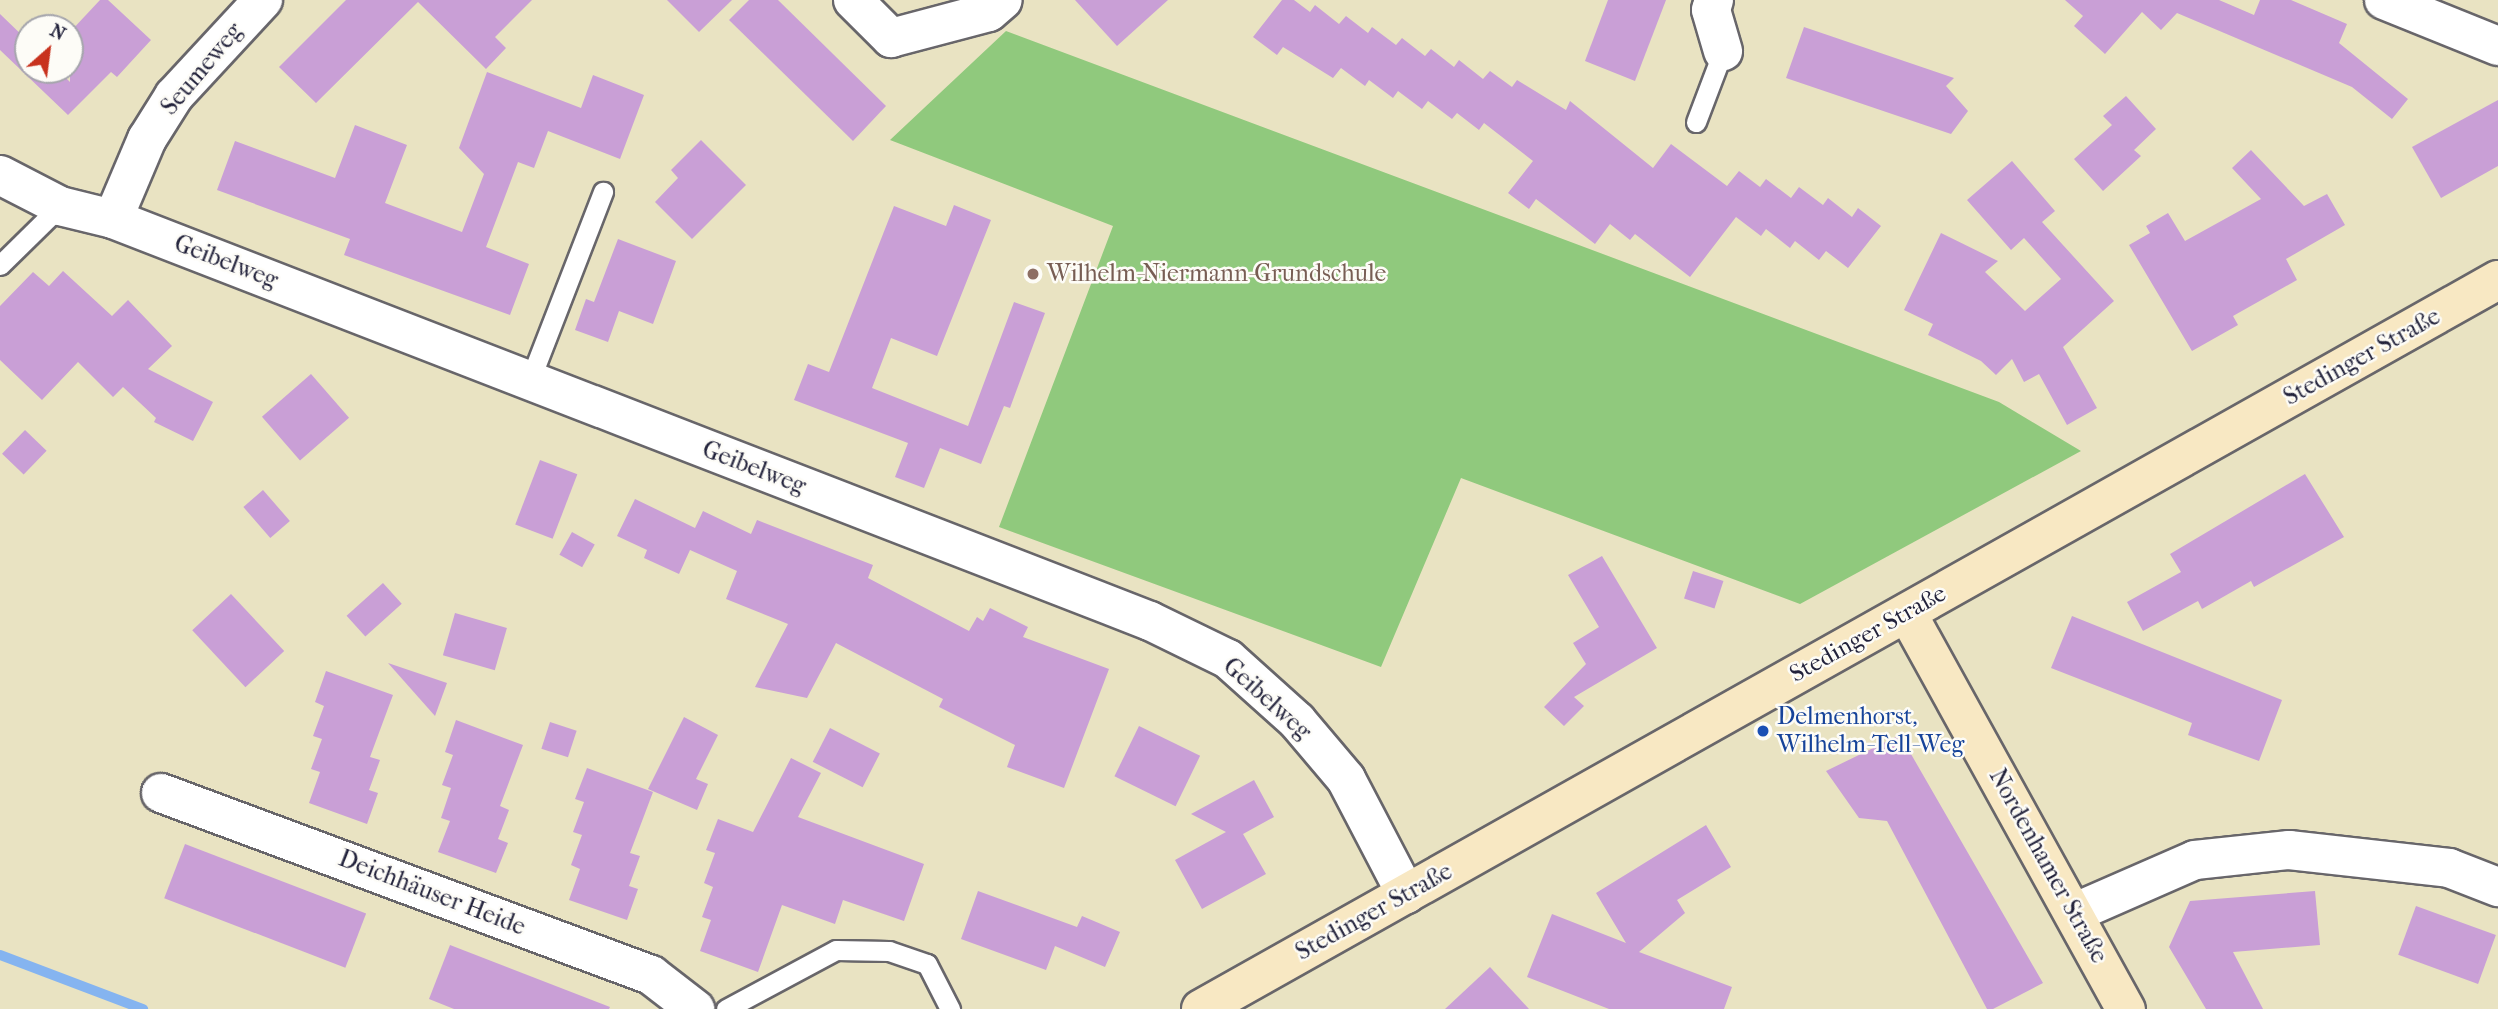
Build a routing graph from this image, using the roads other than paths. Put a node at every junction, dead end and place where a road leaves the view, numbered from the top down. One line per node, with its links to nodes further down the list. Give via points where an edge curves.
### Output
1 (262, 0): 12 (street, Seumeweg, via 174,96 147,139)
2 (853, 0): 3 (street, via 891,38 989,12)
3 (1003, 0)
4 (1714, 0): 7 (street, via 1711,10)
5 (2395, 2): 6 (street)
6 (2498, 46)
7 (1723, 51): 8 (lane)
8 (1696, 122)
9 (0, 175): 11 (street, Geibelweg)
10 (603, 192): 15 (lane)
11 (60, 206): 12 (street, Geibelweg); 13 (lane)
12 (113, 219): 15 (street, Geibelweg)
13 (0, 265)
14 (2498, 280): 16 (main road, Stedinger Straße)
15 (530, 380): 19 (street, Geibelweg, via 1150,621 1228,659 1297,721 1346,779)
16 (1907, 613): 19 (main road, Stedinger Straße); 20 (main road, Nordenhamer Straße)
17 (161, 793): 21 (street, Deichhäuser Heide, via 651,975)
18 (2498, 887): 20 (street, via 2449,868 2289,850 2195,860)
19 (1406, 894): 24 (main road, Stedinger Straße)
20 (2076, 912): 25 (main road, Nordenhamer Straße)
21 (695, 1009)
22 (726, 1009): 23 (lane, via 836,950 889,951 927,964)
23 (950, 1009)
24 (1201, 1009)
25 (2126, 1009)

